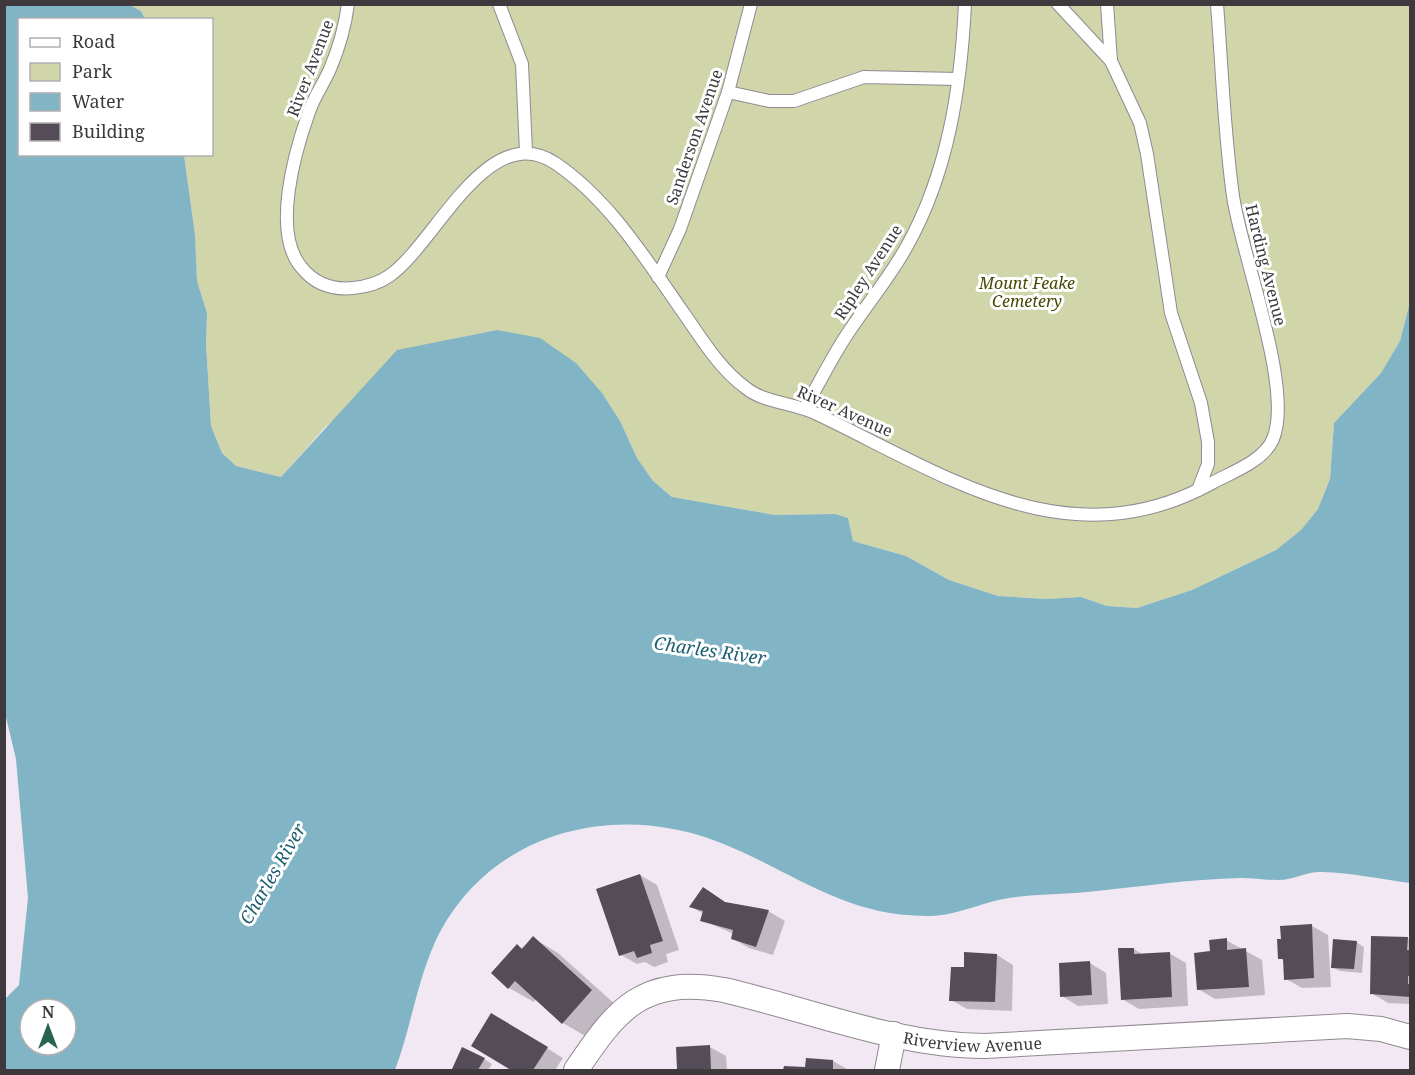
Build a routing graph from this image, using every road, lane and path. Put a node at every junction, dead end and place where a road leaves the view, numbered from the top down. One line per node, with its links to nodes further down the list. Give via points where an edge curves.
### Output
1 (348, 4): 11 (lane, River Avenue, via 345,29 309,110 288,198 287,234 298,265 316,281 338,290 362,287 388,277 485,169 505,157)
2 (499, 4): 11 (lane, via 522,64)
3 (751, 4): 10 (lane, Sanderson Avenue)
4 (965, 4): 9 (lane, Ripley Avenue)
5 (1058, 4): 8 (lane)
6 (1107, 4): 8 (lane)
7 (1217, 4): 14 (lane, Harding Avenue, via 1233,202 1274,368 1278,404 1274,438 1263,455)
8 (1111, 61): 14 (lane, via 1140,123 1171,313 1201,403 1208,464)
9 (958, 79): 10 (lane, via 864,77 794,101 769,101); 13 (lane, Ripley Avenue, via 945,150 928,201 907,246 841,343)
10 (728, 92): 12 (lane, Sanderson Avenue, via 680,229)
11 (526, 152): 12 (lane, River Avenue, via 549,159 573,177 629,236)
12 (658, 277): 13 (lane, River Avenue, via 732,377 751,393)
13 (805, 408): 14 (lane, River Avenue, via 964,486 1023,508 1107,516 1138,511)
14 (1198, 490)
15 (894, 1034): 16 (street, Riverview Avenue, via 967,1046 1347,1026); 17 (street, Riverview Avenue, via 724,990 675,988 645,996 621,1011 602,1031); 18 (street)
16 (1410, 1037)
17 (576, 1071)
18 (887, 1071)

